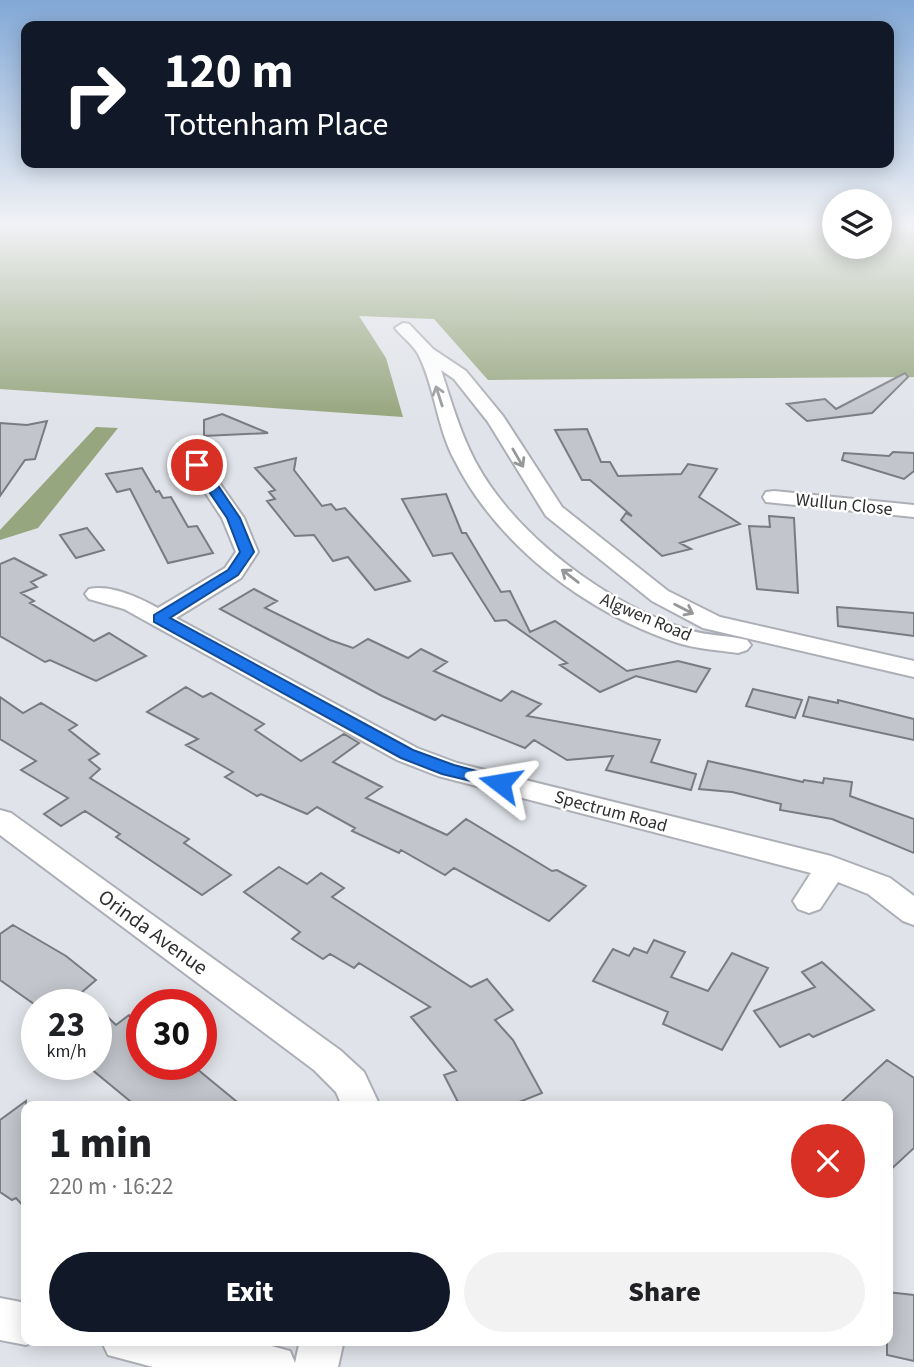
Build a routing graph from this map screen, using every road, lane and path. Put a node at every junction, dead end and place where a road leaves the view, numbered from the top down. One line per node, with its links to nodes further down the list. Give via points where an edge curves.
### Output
1 (403, 328): 2 (street, Algwen Road)
2 (426, 353): 2 (street, Algwen Road, one-way to 2, via 460,375 482,402 554,511 660,596 712,623 914,669 684,637 599,600 544,556 496,508 465,462)
3 (197, 465): 7 (street, via 233,518 247,552 233,572)
4 (774, 497): 5 (street, Wullun Close)
5 (914, 511)
6 (97, 594): 7 (street, Spectrum Road, via 133,604)
7 (159, 618): 9 (street, Spectrum Road, via 378,740 448,770)
8 (0, 820): 12 (street, Orinda Avenue, via 327,1060 351,1083)
9 (831, 867): 10 (street); 11 (street, Spectrum Road, via 879,886)
10 (809, 901)
11 (914, 913)
12 (359, 1101)
13 (0, 1319): 14 (street)
14 (21, 1323)
15 (156, 1346): 17 (street)
16 (321, 1346): 18 (street)
17 (274, 1367)
18 (316, 1367)

